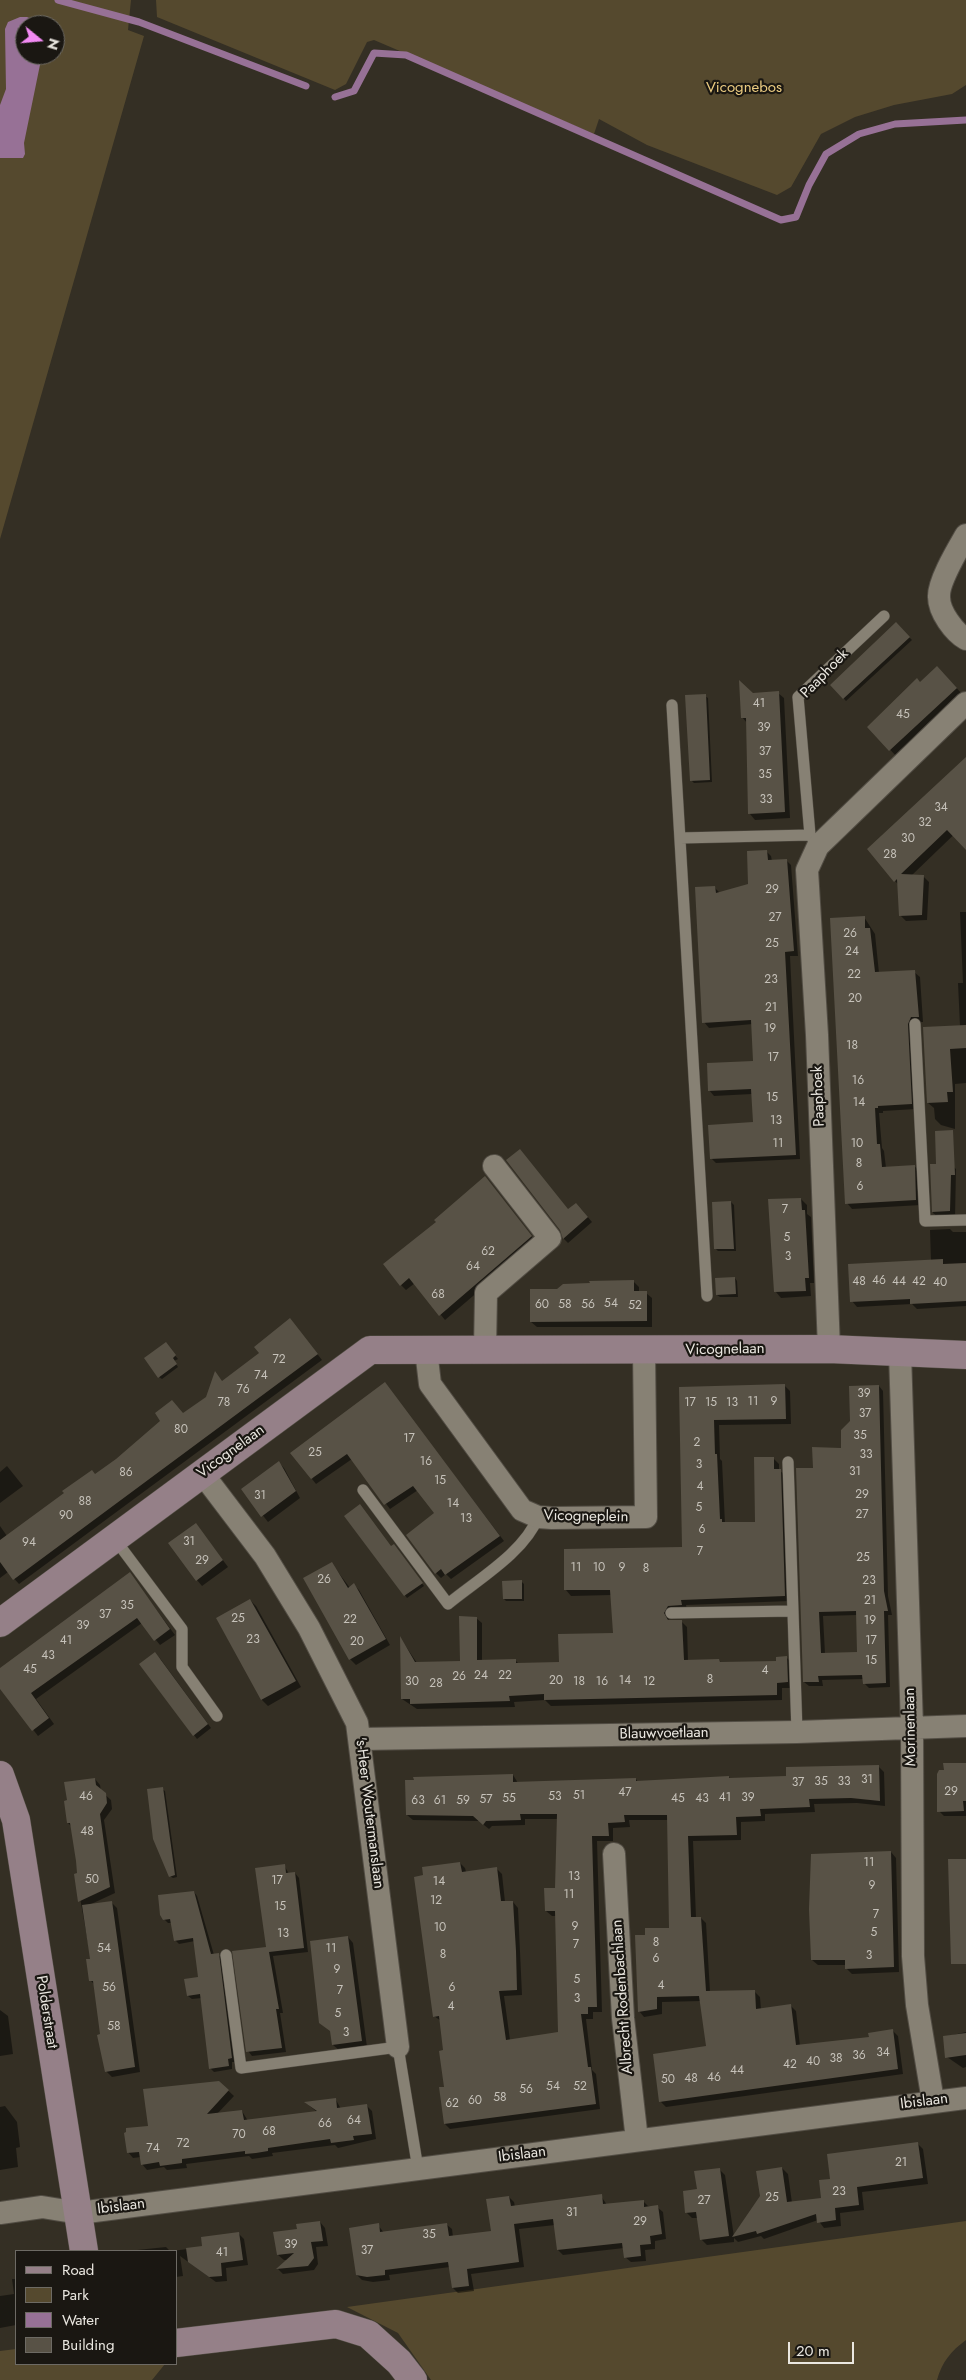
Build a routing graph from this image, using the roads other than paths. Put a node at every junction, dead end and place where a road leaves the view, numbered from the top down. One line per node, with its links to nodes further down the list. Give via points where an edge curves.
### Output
1 (966, 535): 3 (street, via 950,562 939,597 946,617)
2 (884, 616): 7 (lane, Paaphoek, via 798,697)
3 (966, 640)
4 (966, 703): 7 (street, Paaphoek)
5 (672, 705): 6 (lane)
6 (680, 838): 7 (lane); 11 (lane)
7 (814, 840): 13 (street, Paaphoek, via 807,870)
8 (915, 1024): 10 (lane, via 925,1221)
9 (494, 1166): 12 (street, via 550,1238 486,1293)
10 (966, 1220)
11 (708, 1296)
12 (485, 1349): 14 (street, Vicognelaan); 15 (street, Vicognelaan)
13 (829, 1349): 15 (street, Vicognelaan); 16 (street, Vicognelaan)
14 (426, 1350): 19 (street, Vicognelaan, via 370,1350); 21 (street, Vicogneplein, via 430,1384 522,1510)
15 (644, 1351): 21 (street, Vicogneplein, via 646,1517)
16 (900, 1353): 17 (street, Vicognelaan); 28 (street, Morinenlaan)
17 (966, 1355)
18 (788, 1462): 23 (lane)
19 (202, 1473): 22 (street, Vicognelaan); 30 (street, 's-Heer Woutermanslaan, via 264,1556 309,1628 358,1723)
20 (364, 1490): 21 (lane, via 448,1604 522,1544)
21 (538, 1517)
22 (114, 1538): 25 (street, Vicognelaan); 26 (lane, via 182,1629 182,1667)
23 (793, 1611): 24 (lane); 29 (lane)
24 (671, 1613)
25 (0, 1623)
26 (217, 1716)
27 (966, 1726): 28 (street, Blauwvoetlaan)
28 (912, 1727): 29 (street, Blauwvoetlaan); 36 (street, Morinenlaan, via 913,1956 916,2005)
29 (797, 1732): 30 (street, Blauwvoetlaan)
30 (361, 1739): 34 (street, 's-Heer Woutermanslaan)
31 (0, 1775): 40 (street, Polderstraat, via 16,1820)
32 (614, 1854): 37 (street, Albrecht Rodenbachlaan, via 623,2026)
33 (226, 1955): 34 (lane, via 241,2068)
34 (398, 2047): 38 (lane)
35 (966, 2098): 36 (street, Ibislaan)
36 (933, 2101): 37 (street, Ibislaan)
37 (637, 2140): 38 (street, Ibislaan)
38 (418, 2169): 40 (street, Ibislaan)
39 (0, 2213): 40 (street, Ibislaan, via 42,2207)
40 (79, 2213): 41 (street, Polderstraat)
41 (84, 2250)
42 (178, 2343): 43 (street, via 336,2324 368,2334 399,2362)
43 (413, 2380)

